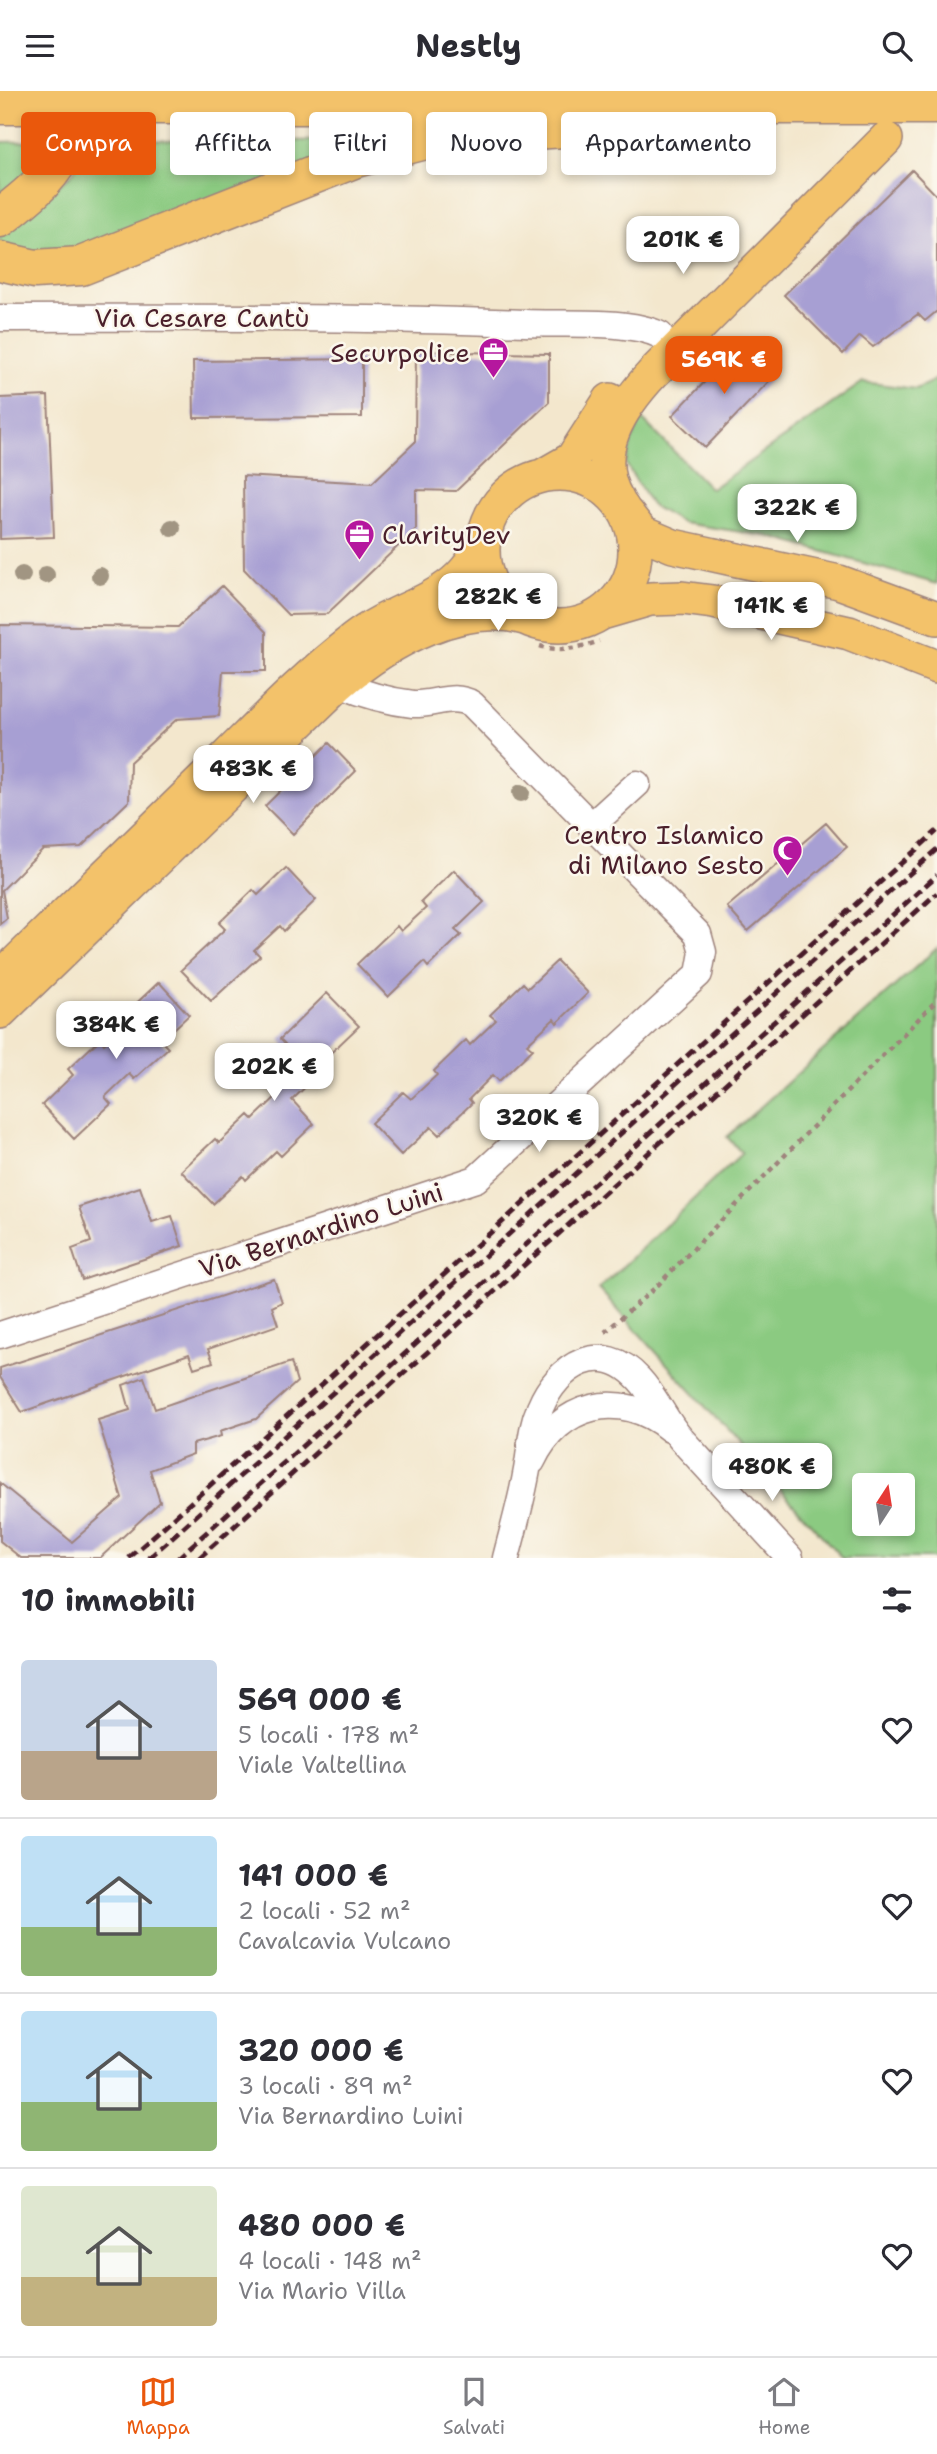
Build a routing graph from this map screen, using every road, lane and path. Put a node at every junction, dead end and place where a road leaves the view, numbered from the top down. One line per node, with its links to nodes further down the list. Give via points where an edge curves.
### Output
1 (937, 104): 3 (highway)
2 (0, 105): 3 (highway)
3 (700, 105): 6 (highway, via 638,124 441,136 356,158 81,266 35,269)
4 (50, 175): 5 (highway)
5 (0, 218)
6 (0, 261)
7 (0, 318): 8 (street, Via Cesare Cantù, via 404,319 629,325)
8 (660, 335): 9 (main road, via 618,386 572,459); 10 (main road, via 878,139 630,400 607,452 607,477)
9 (544, 475): 10 (main road, via 587,479); 11 (main road, via 505,495)
10 (622, 507): 12 (main road, via 642,533 673,546 839,582); 13 (main road, via 635,541 633,568)
11 (485, 532): 14 (main road, via 483,557 492,585); 19 (main road, via 477,557 463,575 433,597 366,629 306,680)
12 (937, 618)
13 (602, 626): 14 (main road); 14 (path, via 585,647 549,649); 15 (main road, via 621,605 682,598 849,633)
14 (529, 631): 16 (main road, via 508,615 485,615 425,629 382,650)
15 (937, 667)
16 (339, 684): 18 (street, Via Bernardino Luini, via 405,703 467,701); 21 (main road)
17 (637, 784): 18 (street)
18 (591, 826): 23 (street, Via Bernardino Luini, via 698,934 703,952 699,974 476,1179)
19 (0, 978)
20 (937, 1000): 22 (path, via 656,1287)
21 (0, 1012)
22 (605, 1332)
23 (0, 1335)
24 (677, 1434): 25 (street, via 633,1408 586,1410 558,1424 546,1436); 25 (street, via 638,1377 621,1365 605,1359 576,1363 562,1373 540,1406); 27 (street)
25 (527, 1472): 26 (street)
26 (506, 1558)
27 (790, 1558)

